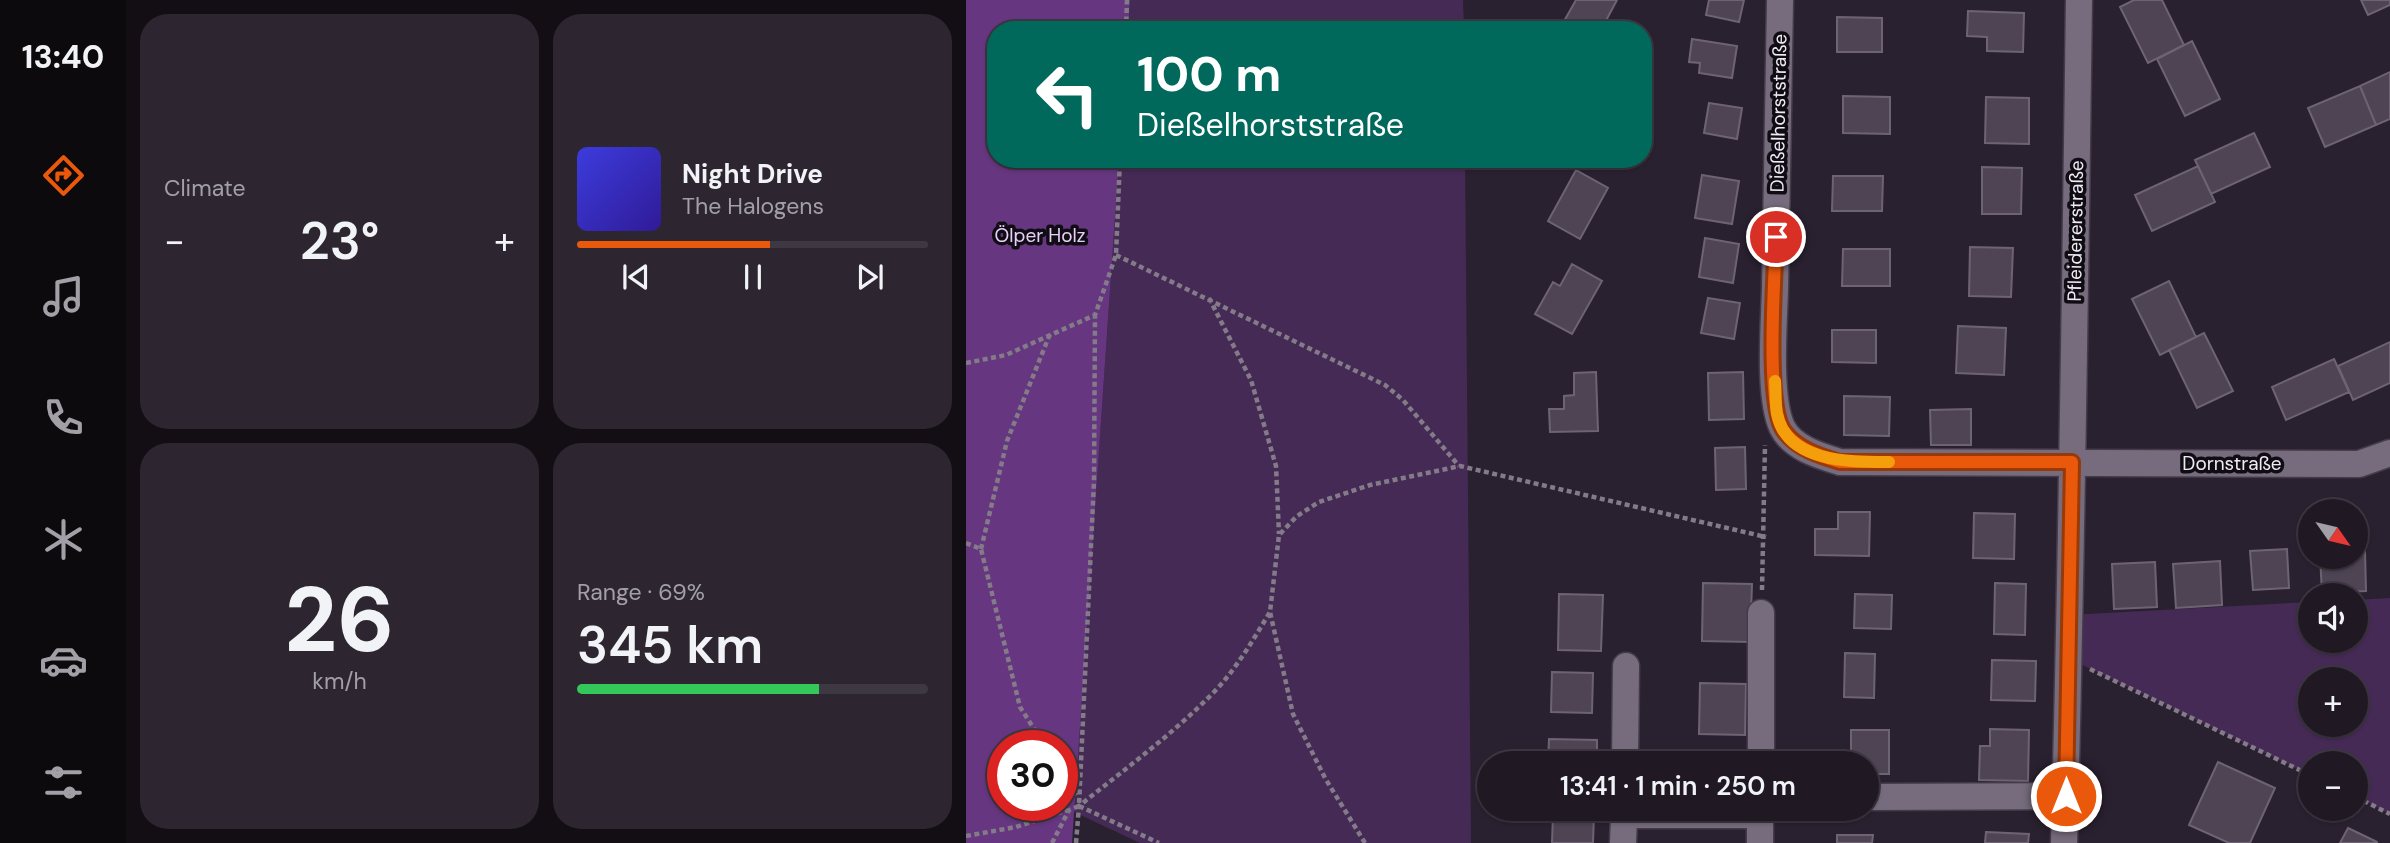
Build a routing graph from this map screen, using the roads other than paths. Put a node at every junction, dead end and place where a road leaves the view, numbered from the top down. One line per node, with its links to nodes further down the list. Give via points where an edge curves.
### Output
1 (1780, 0): 4 (street, Dießelhorststraße, via 1774,349 1777,415 1784,431 1817,456 1840,462)
2 (2078, 0): 4 (street, Pfleidererstraße)
3 (2390, 453): 4 (street, Dornstraße, via 2359,464)
4 (2072, 462): 9 (street, Pfleidererstraße)
5 (1761, 613): 8 (street)
6 (1626, 666): 7 (street)
7 (1625, 751)
8 (1761, 751)
9 (2066, 796): 10 (street); 15 (street, Pfleidererstraße)
10 (1879, 797)
11 (1624, 821): 13 (street)
12 (1762, 821): 14 (street)
13 (1623, 843)
14 (1760, 843)
15 (2064, 843)

